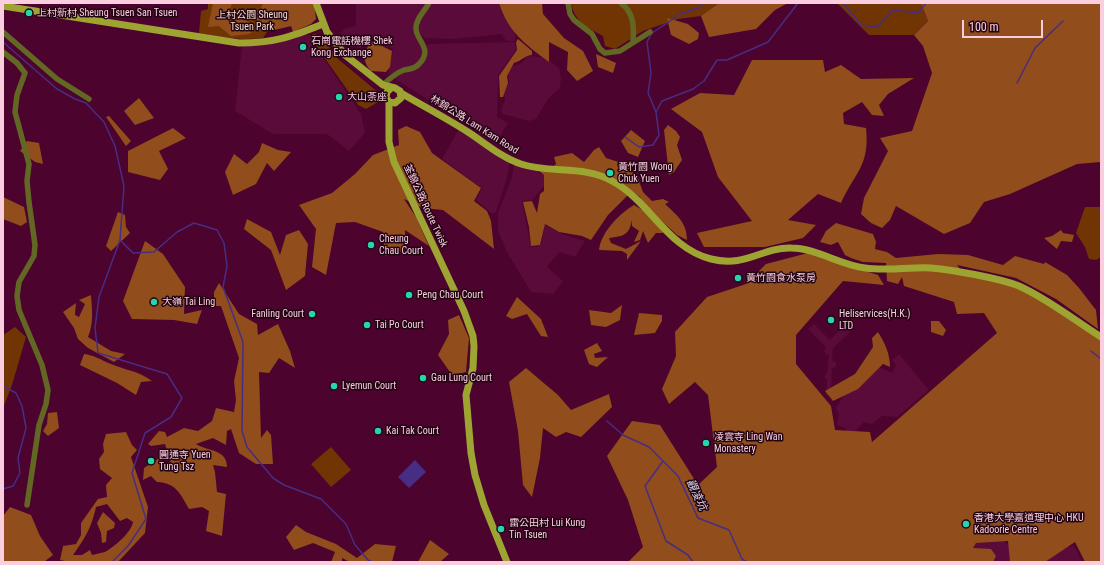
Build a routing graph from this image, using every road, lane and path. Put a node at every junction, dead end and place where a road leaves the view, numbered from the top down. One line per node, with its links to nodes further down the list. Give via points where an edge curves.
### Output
1 (316, 3): 7 (main road)
2 (429, 3): 12 (street, via 416,27 416,33 424,47 422,60 416,67 398,73)
3 (568, 3): 10 (street, via 570,14 592,34 602,51 609,54 620,51)
4 (621, 3): 10 (street, via 633,18)
5 (3, 6): 6 (main road)
6 (25, 6): 7 (main road, via 239,43 278,40)
7 (323, 24): 12 (main road, via 345,55)
8 (3, 32): 14 (street, via 57,79)
9 (650, 32): 10 (street)
10 (633, 41)
11 (3, 52): 17 (street, via 17,63 25,74 17,96 16,112 29,164 27,181 35,245 34,256 19,282 17,296 19,310 42,365 48,390 38,425)
12 (387, 88): 13 (main road, via 397,89); 15 (main road, via 386,97)
13 (401, 95): 15 (main road, via 398,101); 16 (main road, 林錦公路 Lam Kam Road, via 519,164 587,172 613,181 630,194 678,242 704,257 740,261 779,249 794,248 865,268 927,268 953,271 1019,286)
14 (88, 99)
15 (391, 102): 18 (main road, 荃錦公路 Route Twisk, via 389,142 394,162 473,336 474,357 466,395 470,453 484,505)
16 (1101, 337)
17 (27, 505)
18 (507, 562)

